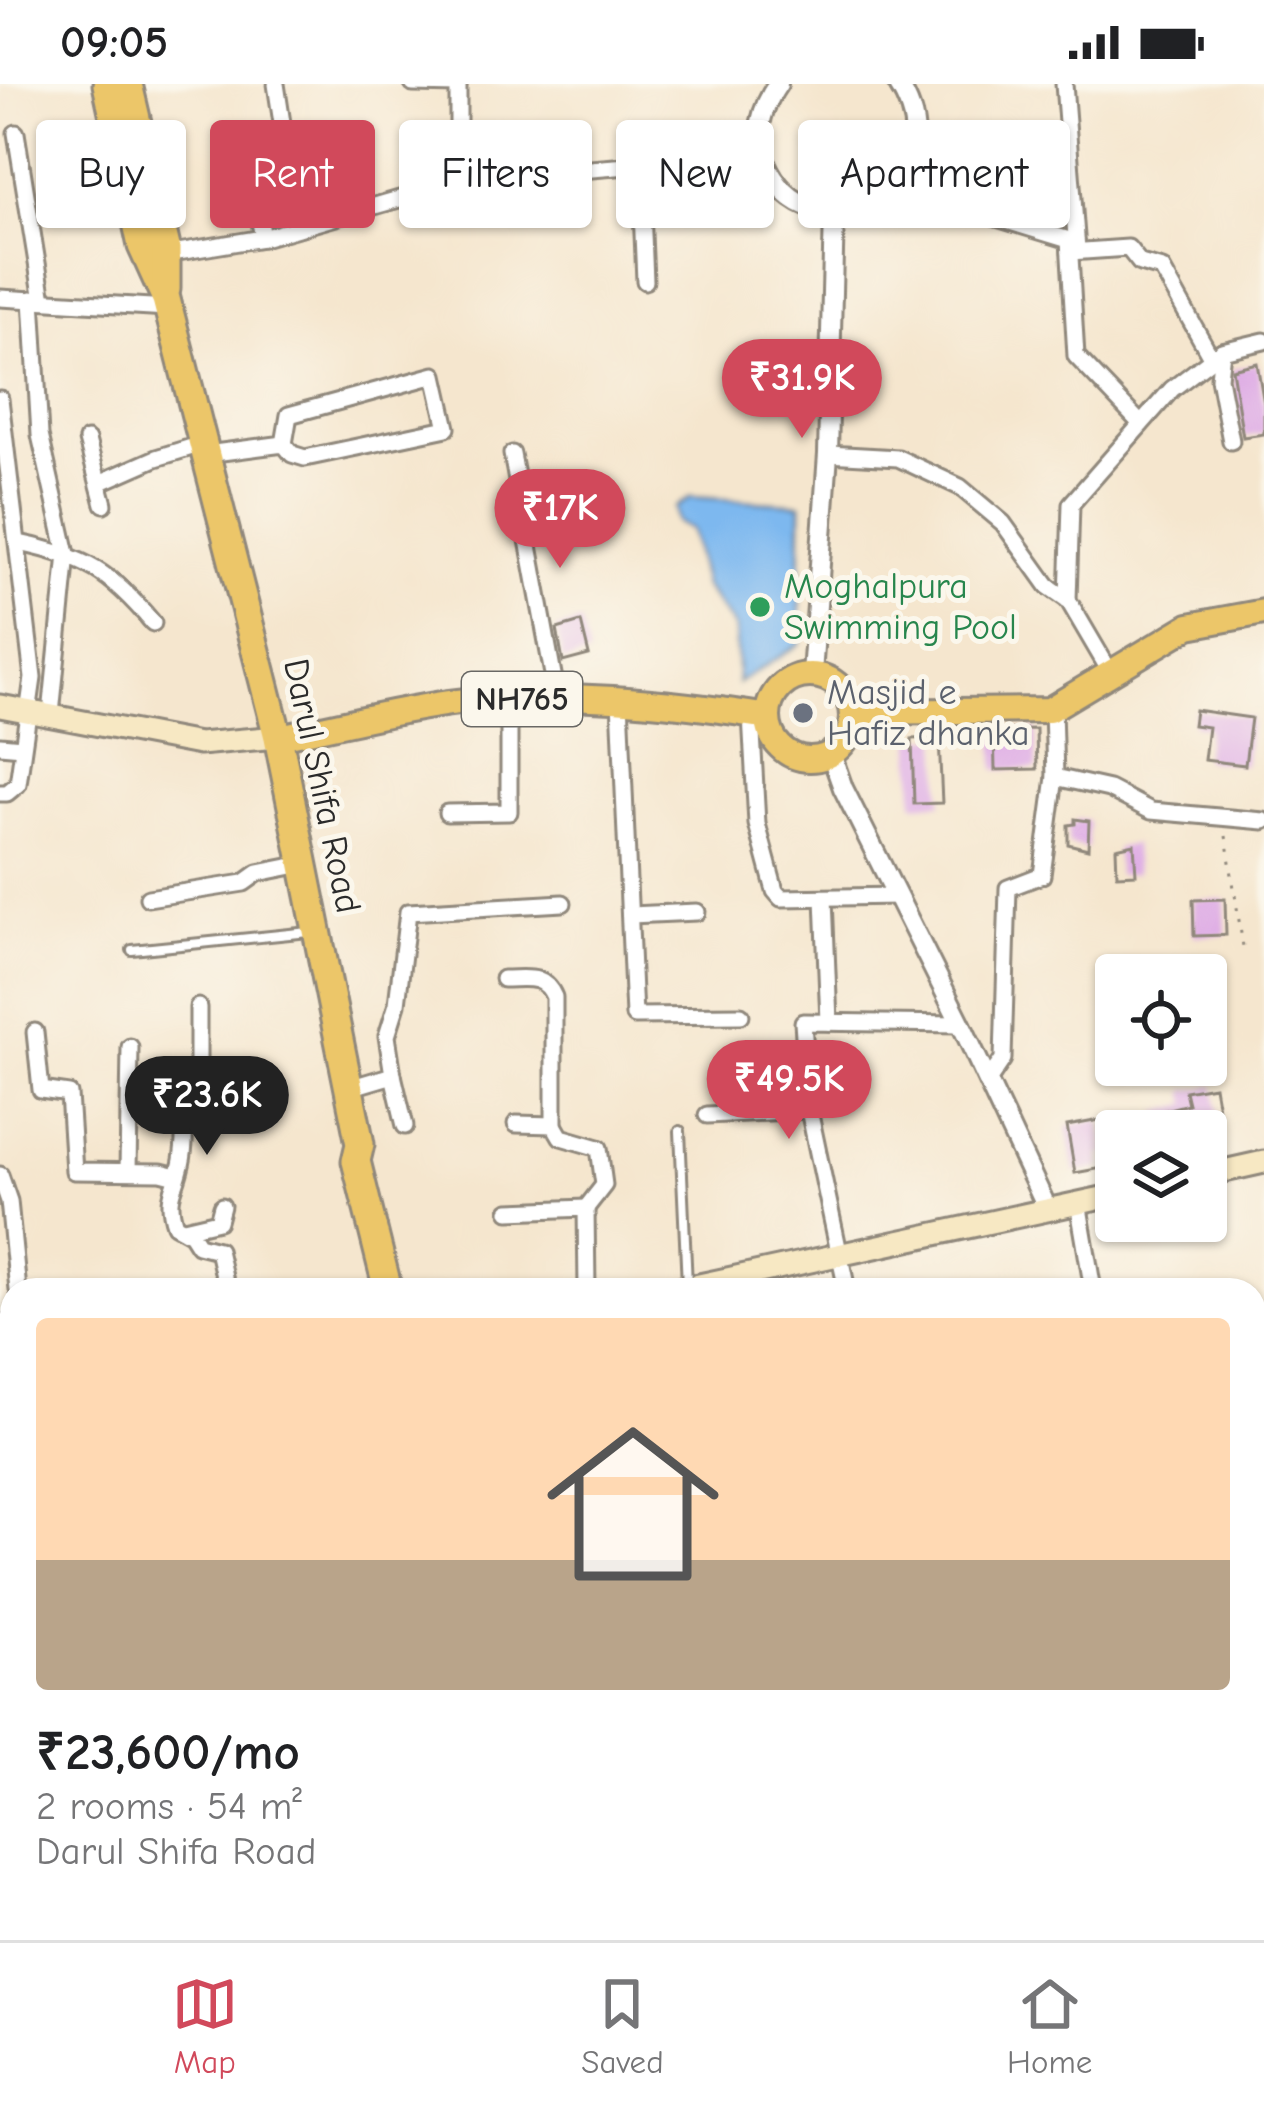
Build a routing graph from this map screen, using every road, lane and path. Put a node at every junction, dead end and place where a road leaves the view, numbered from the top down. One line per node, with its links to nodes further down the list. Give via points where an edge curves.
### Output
1 (107, 84): 10 (highway, Darul Shifa Road)
2 (128, 84): 11 (highway, Darul Shifa Road)
3 (276, 84): 12 (street)
4 (412, 84): 8 (street)
5 (778, 84): 14 (street)
6 (909, 84): 9 (street)
7 (1064, 84): 27 (street)
8 (458, 85): 13 (street)
9 (899, 85): 15 (street)
10 (119, 120)
11 (133, 120)
12 (282, 120)
13 (458, 120)
14 (761, 120)
15 (914, 120)
16 (16, 133): 31 (street)
17 (774, 179): 18 (street)
18 (798, 200)
19 (142, 228): 32 (highway, Darul Shifa Road)
20 (156, 228): 28 (highway, Darul Shifa Road)
21 (261, 228): 26 (street)
22 (296, 228): 26 (street)
23 (643, 228): 29 (street)
24 (834, 228): 42 (street)
25 (1030, 228): 27 (street, via 1069,240)
26 (263, 238): 28 (street)
27 (1074, 252): 34 (street, via 1128,248 1162,269); 36 (street, via 1076,356)
28 (166, 254): 32 (highway, Darul Shifa Road)
29 (645, 281)
30 (0, 298): 31 (street)
31 (38, 300): 32 (street); 47 (street, via 40,436)
32 (167, 303): 40 (highway, Darul Shifa Road)
33 (1264, 341): 34 (street)
34 (1216, 354): 36 (street); 38 (street)
35 (0, 399): 44 (street)
36 (1141, 424): 48 (street, via 1071,504)
37 (87, 440): 43 (street)
38 (1232, 441)
39 (284, 444): 39 (street, via 305,458 447,428 435,375 289,416); 40 (street)
40 (206, 449): 43 (street, via 156,458); 61 (highway, Darul Shifa Road)
41 (512, 454): 53 (street)
42 (828, 454): 48 (street, via 898,458 960,487 1003,523 1048,586); 52 (street)
43 (98, 483): 45 (street)
44 (6, 498): 46 (street)
45 (104, 504)
46 (19, 543): 47 (street); 58 (street)
47 (67, 554): 50 (street, via 119,583); 58 (street)
48 (1068, 600): 51 (street)
49 (1264, 611): 51 (main road, via 1189,626)
50 (153, 623)
51 (1109, 670): 57 (main road)
52 (812, 674): 59 (main road, via 836,683); 60 (main road, via 790,680)
53 (557, 696): 54 (main road, NH765); 55 (main road, NH765)
54 (509, 699): 61 (main road, NH765); 67 (street, via 509,812)
55 (620, 700): 60 (main road, NH765); 76 (street)
56 (0, 706): 58 (main road)
57 (1053, 709): 59 (main road); 65 (street)
58 (40, 712): 61 (main road, via 199,744); 63 (street)
59 (852, 712): 64 (main road, via 844,743)
60 (760, 716): 64 (main road, via 784,750 799,758); 73 (street, via 758,824 770,884 781,898)
61 (278, 737): 70 (highway, Darul Shifa Road)
62 (0, 745): 63 (street)
63 (22, 747): 66 (street, via 18,784)
64 (831, 754): 71 (street)
65 (1054, 777): 68 (street, via 1109,789 1151,811); 88 (street, via 1042,875 1008,888 1003,1060)
66 (0, 794)
67 (446, 813)
68 (1223, 818): 69 (street); 79 (path)
69 (1264, 821)
70 (303, 864): 72 (street); 77 (highway, Darul Shifa Road)
71 (898, 896): 73 (street); 84 (street)
72 (148, 898)
73 (824, 898): 83 (street)
74 (563, 903): 87 (street, via 408,912 387,1036)
75 (697, 913): 76 (street)
76 (630, 915): 82 (street, via 634,1016)
77 (316, 931): 78 (lane); 89 (highway, Darul Shifa Road)
78 (132, 950)
79 (1244, 953)
80 (503, 979): 93 (street, via 540,979 554,997)
81 (198, 1006): 101 (street, via 197,1090 185,1101)
82 (741, 1016)
83 (829, 1022): 84 (street); 90 (street, via 803,1022)
84 (962, 1024): 88 (street)
85 (35, 1032): 99 (street, via 41,1090 70,1094 74,1171)
86 (130, 1047): 99 (street)
87 (393, 1075): 89 (street); 94 (street)
88 (988, 1081): 106 (street)
89 (349, 1088): 96 (highway, Darul Shifa Road)
90 (809, 1110): 91 (street); 109 (street)
91 (707, 1114)
92 (516, 1124): 93 (street)
93 (554, 1125): 105 (street, via 561,1137 602,1153 604,1185)
94 (405, 1126)
95 (680, 1131): 115 (lane)
96 (360, 1144): 112 (highway, Darul Shifa Road, via 356,1161); 113 (highway)
97 (1264, 1162): 98 (main road)
98 (1227, 1170)
99 (128, 1171): 101 (street)
100 (0, 1175): 110 (street)
101 (177, 1176): 108 (street, via 172,1217)
102 (1095, 1199): 103 (main road)
103 (1078, 1202): 106 (main road); 118 (street)
104 (222, 1206): 108 (street, via 218,1221)
105 (586, 1208): 107 (street); 114 (street)
106 (1047, 1208): 109 (main road)
107 (509, 1211)
108 (184, 1228): 111 (street, via 198,1245 218,1250)
109 (840, 1253): 116 (main road); 117 (street)
110 (17, 1278)
111 (224, 1278)
112 (385, 1278)
113 (401, 1278)
114 (587, 1278)
115 (682, 1278)
116 (730, 1278)
117 (845, 1278)
118 (1091, 1278)

